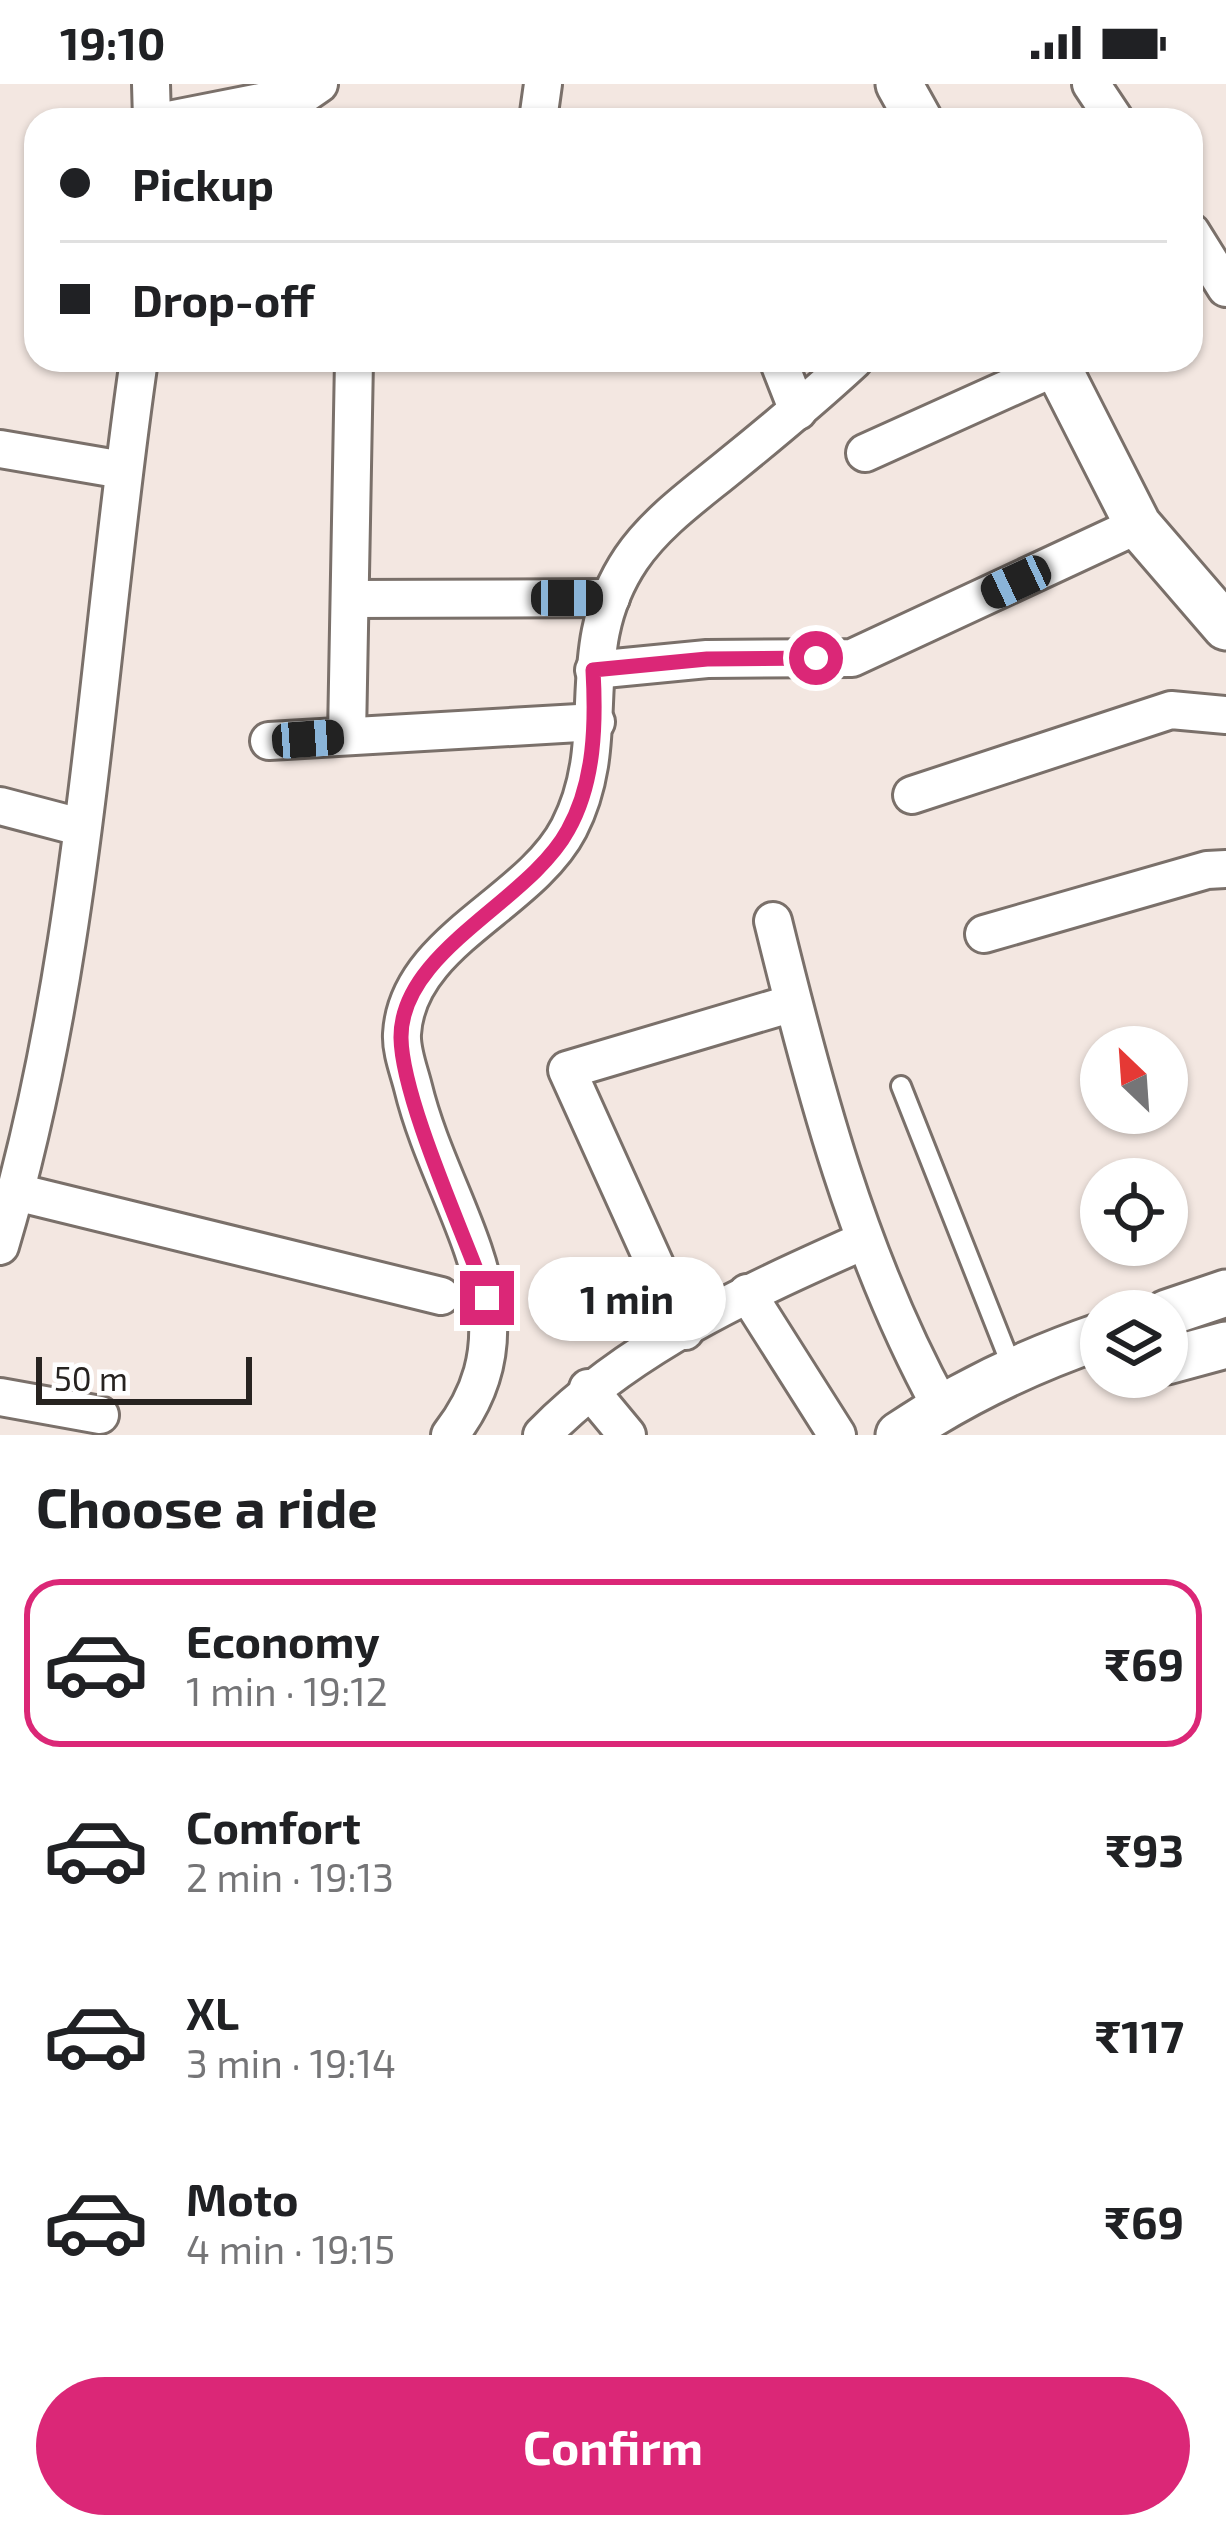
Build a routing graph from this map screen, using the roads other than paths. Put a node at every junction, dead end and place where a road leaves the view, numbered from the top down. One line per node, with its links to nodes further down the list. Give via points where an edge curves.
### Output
1 (319, 84): 2 (street, via 306,94)
2 (233, 108)
3 (1203, 251): 4 (street)
4 (1226, 287)
5 (138, 372): 14 (street)
6 (354, 372): 17 (street)
7 (783, 372): 11 (street)
8 (841, 372): 11 (street)
9 (1037, 372): 13 (street)
10 (1061, 372): 15 (street)
11 (798, 411): 16 (street, via 669,516 631,558)
12 (0, 449): 14 (street)
13 (865, 453)
14 (123, 470): 26 (street)
15 (1138, 525): 18 (street); 19 (street, via 852,658)
16 (611, 598): 17 (street); 19 (street, via 596,633)
17 (350, 599): 22 (street)
18 (1226, 626)
19 (593, 670): 21 (street)
20 (1226, 715): 24 (street, via 1171,710)
21 (596, 722): 22 (street); 49 (street, via 584,794 568,831 542,868 422,977 405,1011 401,1040 418,1111 487,1298 492,1333 476,1401)
22 (347, 736): 23 (street)
23 (269, 741)
24 (912, 796)
25 (0, 806): 26 (street)
26 (80, 826): 32 (street, via 47,1053)
27 (1226, 869): 29 (street)
28 (773, 921): 30 (street)
29 (984, 934)
30 (793, 1003): 33 (street); 39 (street, via 567,1070)
31 (901, 1086): 44 (lane)
32 (16, 1192): 34 (street); 37 (street)
33 (863, 1241): 35 (street); 47 (street)
34 (0, 1246)
35 (746, 1293): 39 (street); 52 (street)
36 (1226, 1293): 38 (street)
37 (441, 1296)
38 (1188, 1306)
39 (685, 1331): 45 (street)
40 (1080, 1345): 44 (street)
41 (1226, 1345): 42 (street)
42 (1188, 1355)
43 (1080, 1370): 44 (street)
44 (1014, 1372): 47 (street)
45 (588, 1388): 50 (street); 51 (street)
46 (0, 1397): 48 (street)
47 (940, 1407): 53 (street)
48 (100, 1415)
49 (450, 1435)
50 (542, 1435)
51 (627, 1435)
52 (837, 1435)
53 (899, 1435)

